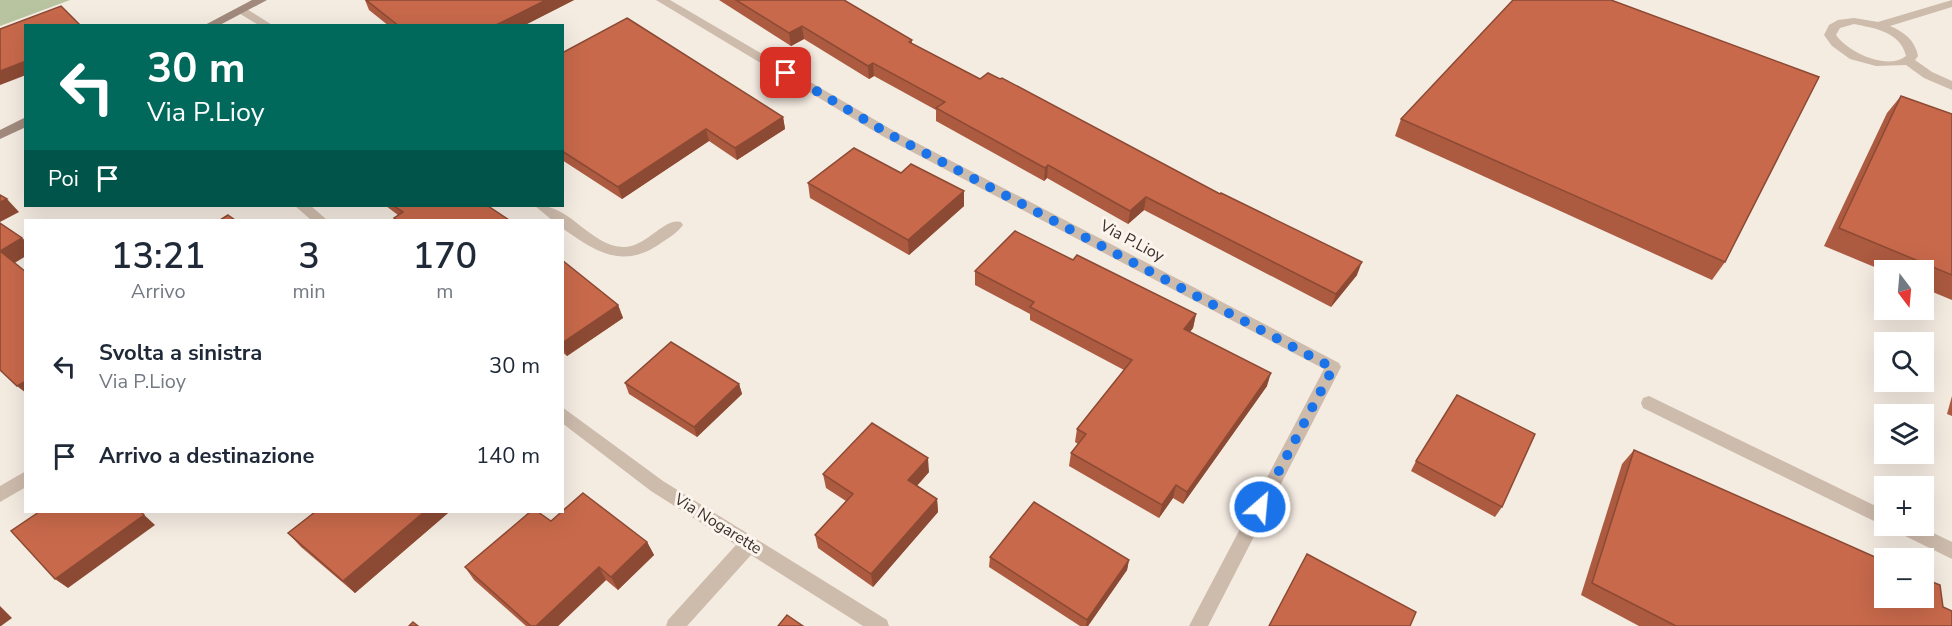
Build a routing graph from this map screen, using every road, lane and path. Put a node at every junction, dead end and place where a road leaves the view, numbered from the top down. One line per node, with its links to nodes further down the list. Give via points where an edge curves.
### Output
1 (261, 0): 4 (street)
2 (662, 0): 28 (street, Via P.Lioy, via 889,134 1333,368)
3 (1952, 3): 7 (street)
4 (241, 10): 5 (street); 6 (street)
5 (212, 24)
6 (266, 24)
7 (1878, 26): 8 (street, via 1909,44 1912,56); 8 (street, via 1843,22 1835,25 1830,35 1841,48 1864,59 1890,64)
8 (1908, 61): 9 (street)
9 (1952, 86)
10 (24, 122): 11 (street)
11 (0, 135)
12 (303, 207): 14 (street)
13 (543, 207): 15 (street)
14 (319, 219)
15 (561, 219)
16 (564, 221): 17 (street, via 616,253 639,250)
17 (676, 225)
18 (1649, 403): 22 (street)
19 (564, 415): 24 (street, Via Nogarette, via 657,486)
20 (24, 479): 21 (street)
21 (0, 495)
22 (1874, 513)
23 (1921, 536): 25 (street)
24 (749, 544): 26 (street); 27 (street, Via Nogarette)
25 (1952, 551)
26 (675, 626)
27 (880, 626)
28 (1198, 626)

